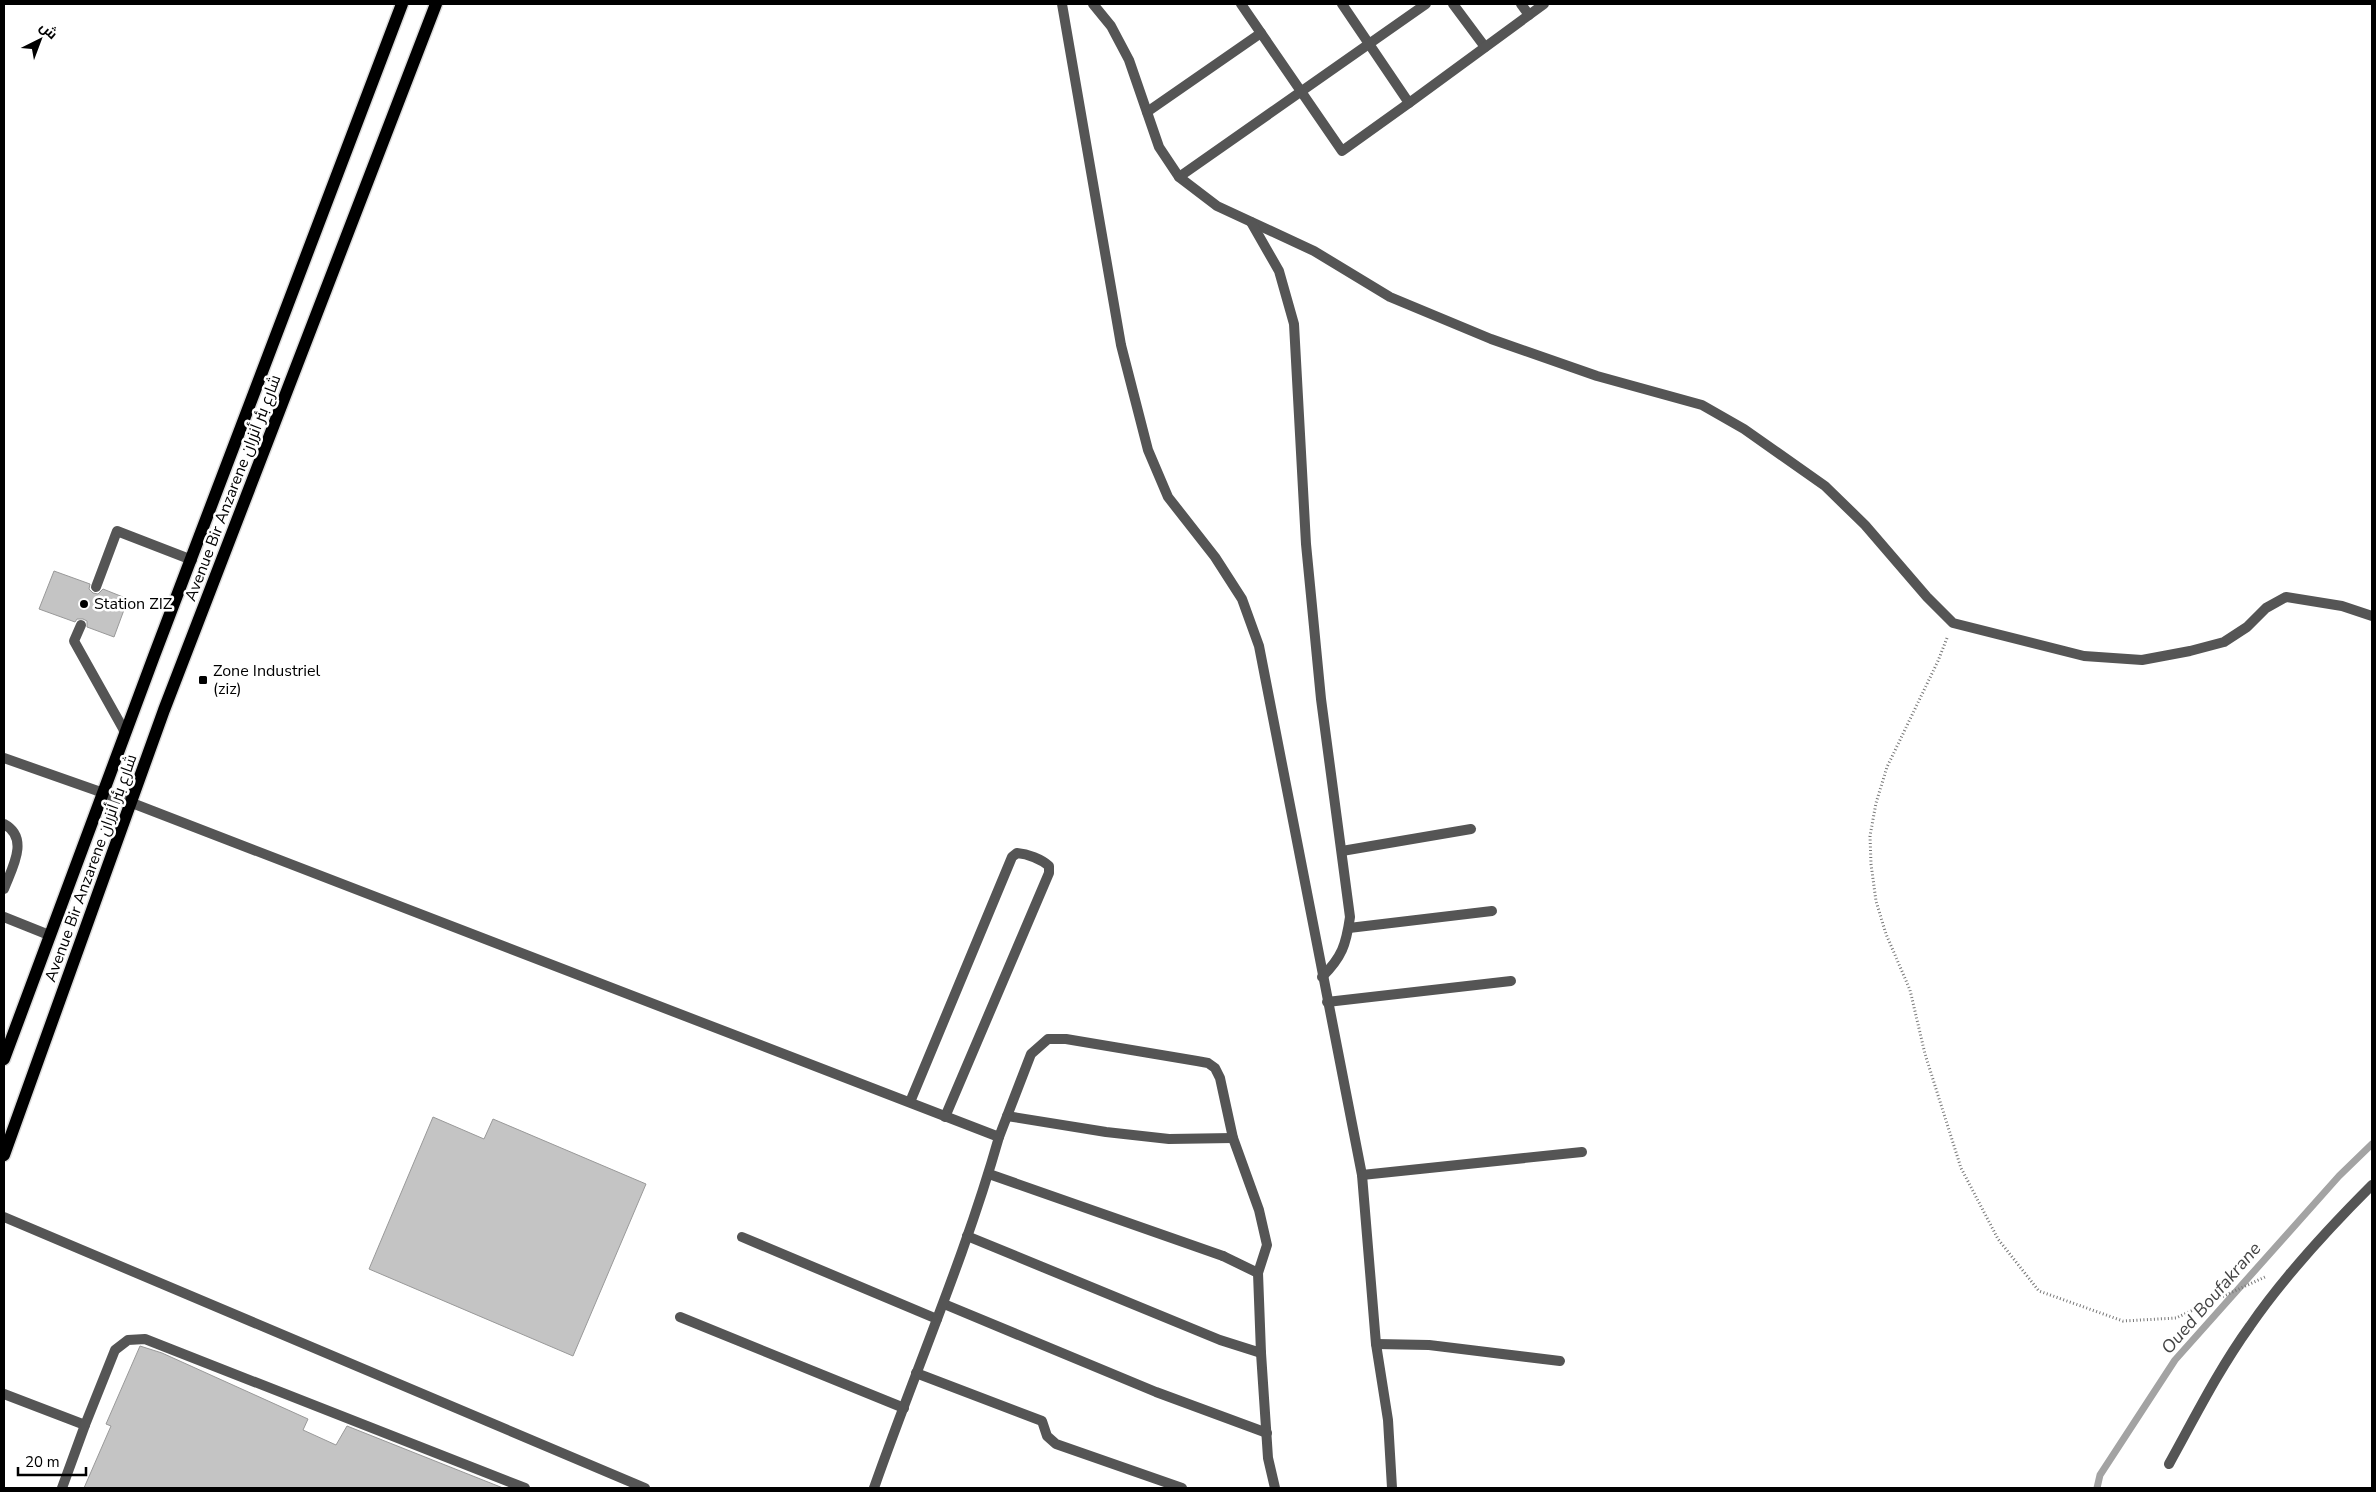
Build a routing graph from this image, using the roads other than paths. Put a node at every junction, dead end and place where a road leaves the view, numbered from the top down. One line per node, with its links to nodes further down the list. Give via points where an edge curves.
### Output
1 (402, 4): 20 (main road, Avenue Bir Anzarene شارع بئر أنزران)
2 (436, 4): 27 (main road, Avenue Bir Anzarene شارع بئر أنزران, via 164,710)
3 (1062, 4): 36 (street, via 1121,345 1148,450 1168,498 1242,599 1259,646)
4 (1093, 4): 17 (street, via 1111,26 1129,60)
5 (1241, 4): 12 (street)
6 (1342, 4): 13 (street)
7 (1426, 4): 13 (street)
8 (1453, 4): 14 (street)
9 (1521, 4): 11 (street)
10 (1544, 4): 11 (street)
11 (1529, 15): 14 (street)
12 (1261, 33): 15 (street); 17 (street)
13 (1369, 44): 15 (street); 16 (street)
14 (1485, 47): 16 (street)
15 (1301, 91): 16 (street, via 1342,151); 18 (street)
16 (1410, 103)
17 (1147, 112): 18 (street, via 1159,146)
18 (1179, 178): 19 (street, via 1217,206)
19 (1251, 222): 22 (street, via 1314,251 1390,297 1454,324 1597,376 1702,405 1736,424 1825,486 1865,525 1953,623 2084,656 2142,660 2224,642 2247,627 2266,608 2286,597 2342,606); 30 (street, via 1279,271 1294,324 1306,544 1321,699)
20 (192, 560): 21 (street, via 117,531); 24 (main road, Avenue Bir Anzarene شارع بئر أنزران)
21 (96, 587)
22 (2372, 616)
23 (80, 624): 24 (street, via 74,641)
24 (125, 732): 26 (main road, Avenue Bir Anzarene شارع بئر أنزران)
25 (4, 758): 26 (street)
26 (104, 793): 27 (street); 35 (main road, Avenue Bir Anzarene شارع بئر أنزران)
27 (132, 803): 41 (street); 47 (main road, Avenue Bir Anzarene شارع بئر أنزران)
28 (4, 824): 31 (street, via 16,834 18,844)
29 (1471, 829): 30 (street)
30 (1342, 851): 34 (street)
31 (4, 888)
32 (1492, 910): 34 (street)
33 (4, 917): 35 (street)
34 (1349, 928): 36 (street, via 1345,948)
35 (49, 935): 39 (main road, Avenue Bir Anzarene شارع بئر أنزران)
36 (1322, 977): 38 (street)
37 (1511, 981): 38 (street)
38 (1327, 1002): 49 (street)
39 (6, 1043): 40 (main road, Avenue Bir Anzarene شارع بئر أنزران)
40 (4, 1058)
41 (910, 1102): 42 (street); 42 (street, via 1012,857 1024,853 1044,862 1049,866 1049,873)
42 (945, 1116): 44 (street)
43 (1007, 1116): 44 (street); 45 (street, via 1106,1132 1169,1138); 45 (street, via 1031,1054 1048,1039 1066,1039 1208,1063 1220,1078)
44 (999, 1137): 48 (street)
45 (1233, 1138): 54 (street, via 1259,1210 1267,1245)
46 (1582, 1152): 49 (street)
47 (4, 1155)
48 (989, 1174): 52 (street); 54 (street, via 1223,1256)
49 (1362, 1175): 58 (street)
50 (2372, 1185): 66 (street, via 2329,1230 2251,1325 2218,1374)
51 (4, 1217): 69 (street)
52 (967, 1236): 55 (street); 59 (street, via 1220,1340)
53 (742, 1237): 57 (street)
54 (1258, 1273): 59 (street)
55 (944, 1304): 57 (street); 65 (street, via 1156,1392)
56 (680, 1317): 63 (street)
57 (937, 1319): 61 (street)
58 (1376, 1344): 60 (street, via 1430,1345); 73 (street, via 1388,1420)
59 (1261, 1353): 65 (street)
60 (1560, 1361)
61 (916, 1374): 63 (street); 71 (street, via 1042,1421 1047,1436 1056,1444)
62 (4, 1394): 64 (street)
63 (904, 1408): 70 (street)
64 (85, 1425): 67 (street); 68 (street, via 115,1350 128,1340 145,1339)
65 (1267, 1433): 72 (street, via 1268,1458)
66 (2169, 1464)
67 (62, 1488)
68 (525, 1488)
69 (645, 1488)
70 (874, 1488)
71 (1182, 1488)
72 (1275, 1488)
73 (1392, 1488)

